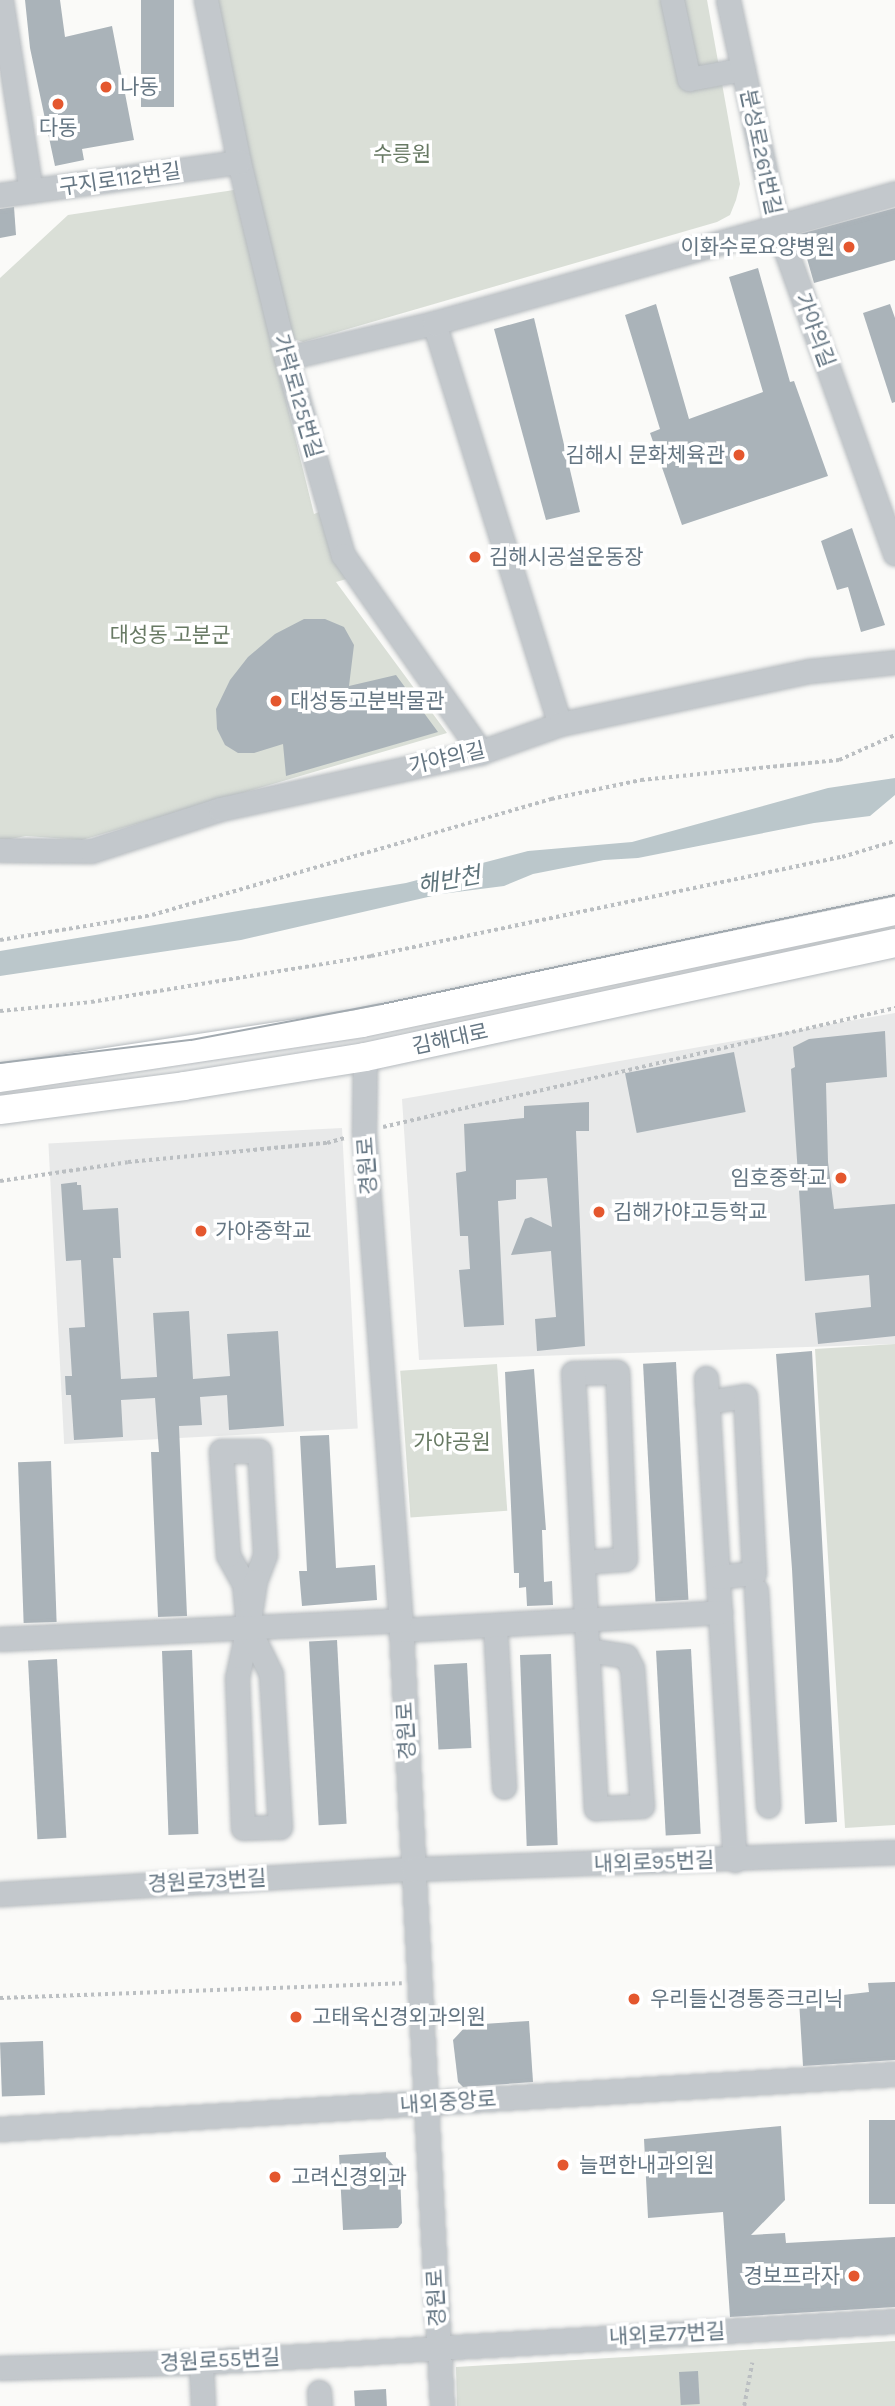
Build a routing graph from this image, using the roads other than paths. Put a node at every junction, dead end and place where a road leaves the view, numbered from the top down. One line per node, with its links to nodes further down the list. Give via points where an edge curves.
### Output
1 (1, 0): 7 (street)
2 (206, 0): 6 (street, 가락로125번길)
3 (672, 0): 5 (street, via 689,79)
4 (728, 0): 5 (street, 분성로261번길)
5 (743, 69): 10 (street, 분성로261번길)
6 (239, 162): 7 (street, 구지로112번길); 12 (street, 가락로125번길)
7 (31, 191): 9 (street, 구지로112번길)
8 (895, 193): 10 (street, 분성로261번길)
9 (0, 195)
10 (778, 226): 11 (street); 13 (street, 가야의길)
11 (434, 323): 12 (street); 15 (street)
12 (286, 358): 16 (street, 가락로125번길, via 343,555)
13 (895, 553)
14 (895, 662): 15 (street, 가야의길, via 810,671)
15 (560, 724): 16 (street, 가야의길)
16 (481, 752): 17 (street, 가야의길, via 220,809 91,851)
17 (0, 850)
18 (895, 911): 21 (main road, 김해대로, via 362,1023)
19 (895, 943): 20 (main road, 김해대로)
20 (365, 1057): 22 (main road, 김해대로); 30 (street, 경원로, via 364,1132)
21 (0, 1078)
22 (0, 1110)
23 (706, 1378): 24 (street)
24 (707, 1402): 26 (street); 26 (street, via 745,1396 754,1573)
25 (583, 1562): 25 (street, via 573,1373 617,1372 625,1559); 29 (street)
26 (718, 1577): 28 (street)
27 (756, 1590): 36 (street, via 768,1797)
28 (720, 1612): 29 (street); 36 (street)
29 (586, 1620): 31 (street); 34 (street)
30 (400, 1625): 31 (street); 32 (street); 39 (street, 경원로)
31 (495, 1625): 35 (street)
32 (248, 1627): 32 (street, via 255,1581 265,1555 259,1451 222,1451 228,1555 244,1584); 32 (street, via 237,1678 243,1829 280,1827 271,1674); 33 (street)
33 (0, 1639)
34 (588, 1650): 34 (street, via 626,1656 632,1668 642,1806 596,1808)
35 (504, 1787)
36 (730, 1792): 38 (street)
37 (895, 1852): 38 (street, 내외로95번길)
38 (735, 1860): 39 (street, 내외로95번길)
39 (413, 1869): 40 (street, 경원로73번길); 42 (street, 경원로)
40 (0, 1894)
41 (895, 2074): 42 (street, 내외중앙로)
42 (426, 2103): 43 (street, 내외중앙로); 45 (street, 경원로)
43 (0, 2129)
44 (895, 2321): 45 (street, 내외로77번길)
45 (439, 2348): 46 (street, 경원로55번길); 49 (street, 경원로)
46 (201, 2362): 47 (street, 경원로55번길); 48 (street)
47 (0, 2368)
48 (203, 2406)
49 (442, 2406)

